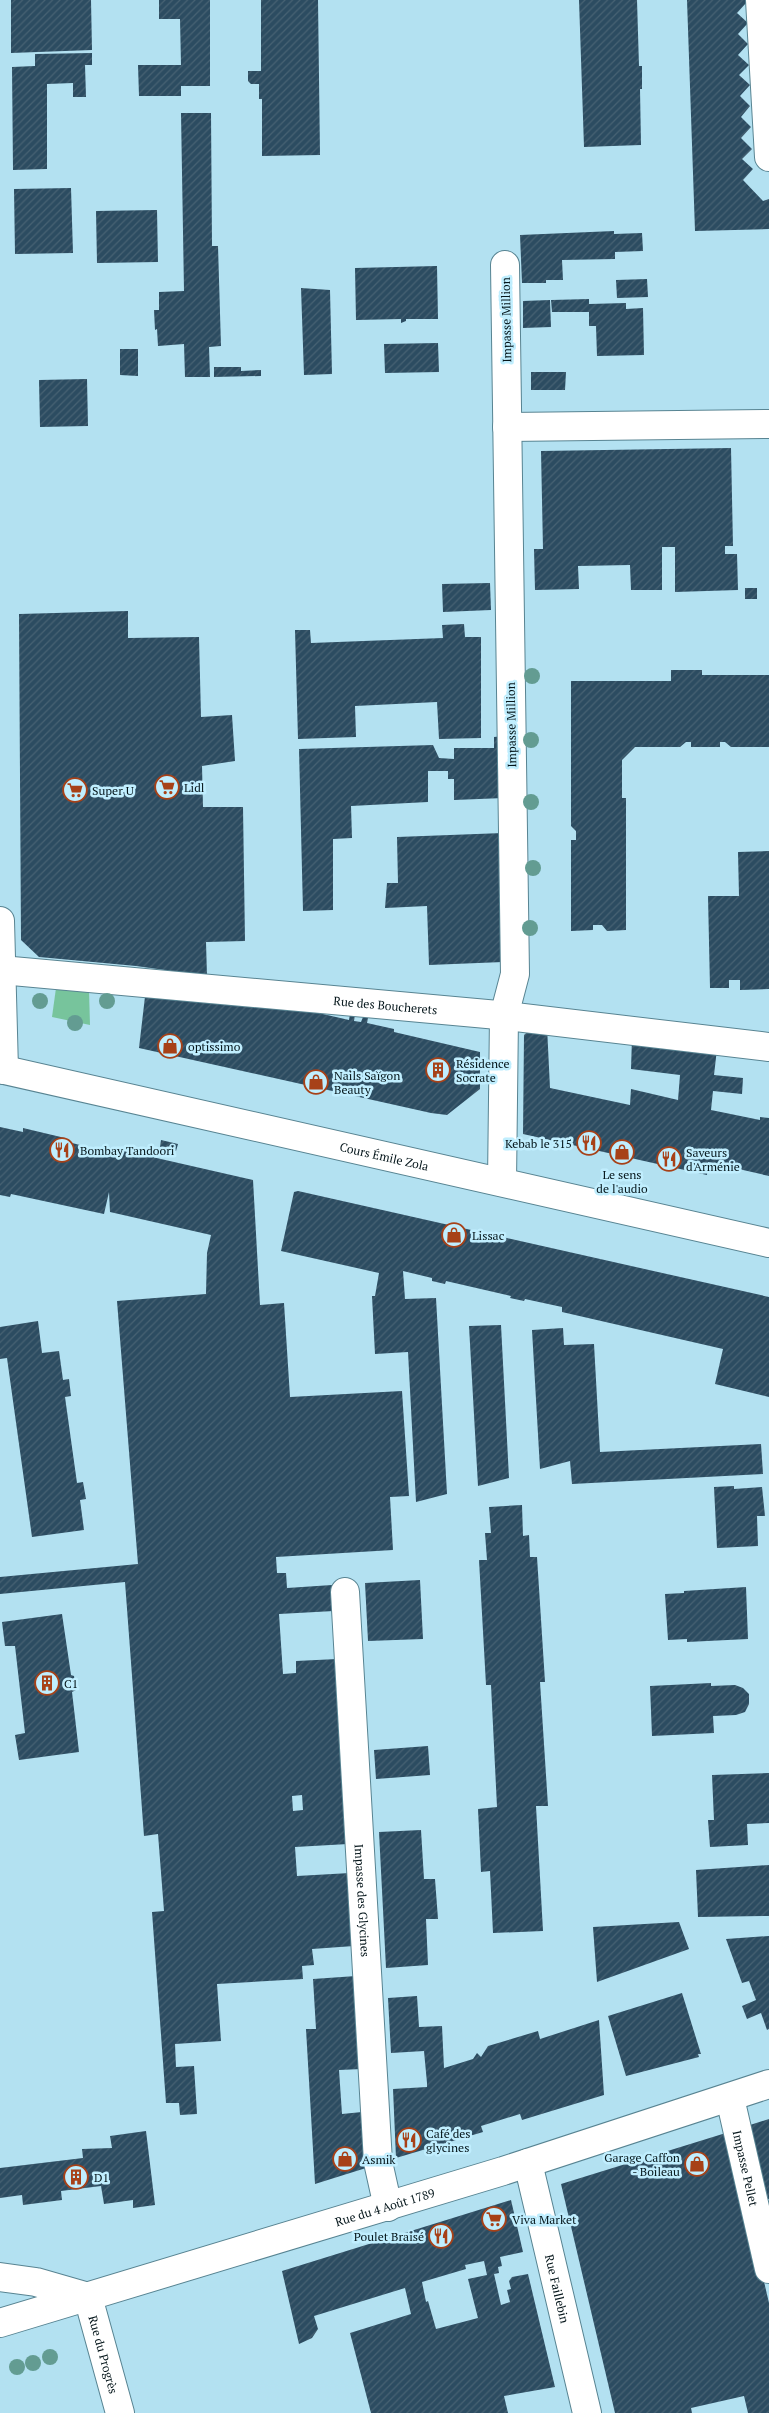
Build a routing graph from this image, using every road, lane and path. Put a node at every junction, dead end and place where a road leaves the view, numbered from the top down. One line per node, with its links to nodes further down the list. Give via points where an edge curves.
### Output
1 (760, 0): 2 (street)
2 (769, 157)
3 (505, 265): 5 (street, Impasse Million)
4 (769, 424): 5 (street)
5 (507, 427): 8 (street, Impasse Million, via 515,974)
6 (0, 921): 7 (street)
7 (1, 970): 8 (street, Rue des Boucherets); 10 (street)
8 (504, 1016): 9 (street, Rue des Boucherets); 11 (street, Impasse Million)
9 (769, 1047)
10 (2, 1070): 11 (street, Cours Émile Zola)
11 (502, 1182): 12 (street, Cours Émile Zola)
12 (769, 1243)
13 (345, 1592): 17 (street, Impasse des Glycines, via 378,2162)
14 (769, 2084): 15 (street, Rue du 4 Août 1789)
15 (730, 2098): 16 (street, Rue du 4 Août 1789); 18 (street, Impasse Pellet)
16 (528, 2163): 17 (street, Rue du 4 Août 1789); 23 (street, Rue Faillebin)
17 (388, 2207): 20 (street, Rue du 4 Août 1789)
18 (769, 2269)
19 (0, 2277): 20 (street, via 36,2282)
20 (88, 2297): 21 (street, Rue du 4 Août 1789); 22 (street, Rue du Progrès)
21 (0, 2323)
22 (120, 2413)
23 (587, 2413)

